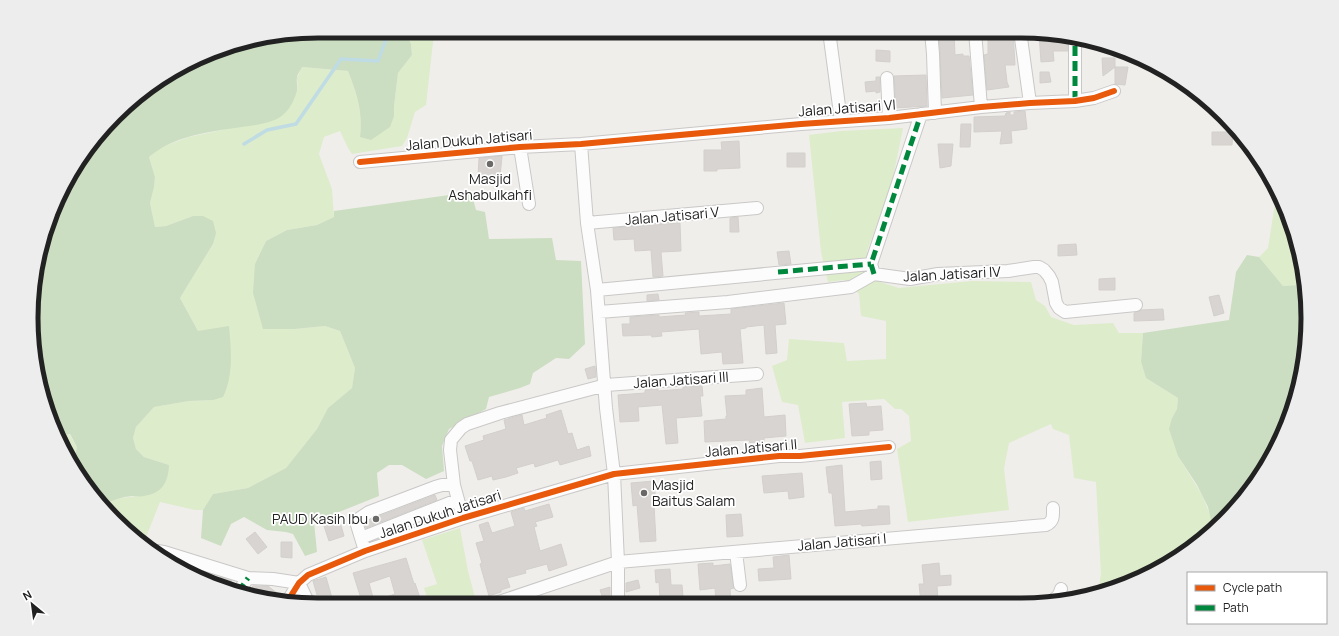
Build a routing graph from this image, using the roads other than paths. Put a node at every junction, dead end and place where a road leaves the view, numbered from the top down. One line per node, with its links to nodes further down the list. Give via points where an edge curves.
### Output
1 (830, 38): 14 (street)
2 (932, 38): 11 (street)
3 (976, 38): 10 (street)
4 (1021, 38): 9 (street)
5 (1075, 43): 8 (street)
6 (887, 78): 13 (street)
7 (1114, 91): 8 (street, Jalan Jatisari VI)
8 (1075, 102): 9 (street, Jalan Jatisari VI)
9 (1030, 103): 10 (street, Jalan Jatisari VI)
10 (981, 107): 11 (street, Jalan Jatisari VI)
11 (935, 113): 12 (street, Jalan Jatisari VI)
12 (921, 114): 13 (street, Jalan Jatisari VI); 21 (street)
13 (889, 118): 14 (street, Jalan Jatisari VI)
14 (840, 121): 15 (street, Jalan Jatisari VI)
15 (581, 144): 16 (street, Jalan Dukuh Jatisari); 20 (street)
16 (520, 147): 17 (street, Jalan Dukuh Jatisari); 18 (street, Jalan Dukuh Jatisari)
17 (360, 162)
18 (529, 204)
19 (758, 208): 20 (street, Jalan Jatisari V)
20 (587, 223): 22 (street)
21 (873, 269): 22 (street); 23 (street, Jalan Jatisari IV, via 910,279 938,274 1039,267 1049,276 1056,303 1065,312); 24 (street, via 851,286 728,302)
22 (597, 290): 24 (street)
23 (1136, 305)
24 (599, 312): 26 (street)
25 (757, 374): 26 (street, Jalan Jatisari III)
26 (606, 385): 28 (street, via 606,408); 29 (street, Jalan Dukuh Jatisari, via 500,412 467,424 451,440)
27 (890, 447): 28 (street, Jalan Jatisari II)
28 (614, 474): 32 (street, Jalan Dukuh Jatisari); 37 (street)
29 (454, 485): 30 (street, Jalan Dukuh Jatisari); 33 (street, via 435,487 369,512 357,520 356,525)
30 (457, 500): 32 (street, Jalan Dukuh Jatisari); 33 (street)
31 (1053, 508): 36 (street, Jalan Jatisari I, via 1053,519 1046,525)
32 (463, 518): 34 (street, Jalan Dukuh Jatisari)
33 (361, 538): 34 (street)
34 (365, 551): 39 (street, Jalan Dukuh Jatisari, via 308,575)
35 (164, 552): 38 (street)
36 (736, 552): 37 (street, Jalan Jatisari I); 40 (street)
37 (618, 562): 46 (street); 47 (street)
38 (248, 578): 39 (street); 41 (street)
39 (299, 583): 43 (street, Jalan Dukuh Jatisari); 45 (street)
40 (740, 585)
41 (242, 587)
42 (1061, 589): 44 (street)
43 (290, 596)
44 (1058, 596)
45 (306, 597)
46 (511, 598)
47 (618, 598)

